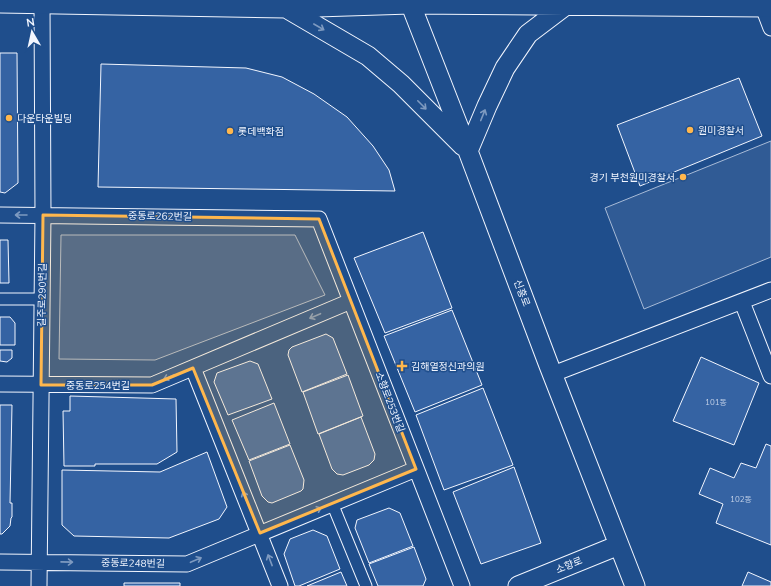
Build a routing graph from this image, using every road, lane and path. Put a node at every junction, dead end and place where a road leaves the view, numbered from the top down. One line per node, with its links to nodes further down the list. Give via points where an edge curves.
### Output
1 (410, 2): 6 (street); 8 (street); 10 (street, 신흥로)
2 (588, 2): 6 (street); 7 (street)
3 (0, 3): 4 (street)
4 (42, 3): 5 (street); 12 (street, 길주로290번길)
5 (218, 3): 8 (street)
6 (565, 6): 10 (street, one-way to 6, via 505,68 528,34)
7 (767, 7): 9 (street)
8 (286, 8): 10 (street, one-way to 10, via 368,56 401,84)
9 (771, 28)
10 (468, 151): 20 (street, 신흥로)
11 (0, 214): 12 (street, 중동로262번길, one-way to 11)
12 (43, 215): 13 (street, 중동로262번길); 16 (street, 길주로290번길)
13 (319, 219): 17 (street, 소향로253번길)
14 (771, 290): 18 (street)
15 (0, 299): 16 (street)
16 (42, 299): 23 (street, 길주로290번길)
17 (351, 301): 19 (street, 중동로254번길, one-way to 19); 24 (street, 소향로253번길)
18 (742, 302): 20 (street); 21 (street)
19 (193, 368): 23 (street, 중동로254번길, one-way to 23, via 152,385); 26 (street, one-way to 19)
20 (553, 374): 27 (street, 신흥로)
21 (771, 376)
22 (0, 384): 23 (street, 중동로254번길)
23 (41, 385): 29 (street, 길주로290번길)
24 (416, 469): 25 (street, 중동로248번길); 33 (street, 소향로253번길)
25 (332, 504): 26 (street, 중동로248번길, one-way to 25); 32 (street)
26 (260, 533): 29 (street, 중동로248번길, one-way to 26, via 187,564); 31 (street, one-way to 26)
27 (619, 545): 34 (street, 소향로); 35 (street, 신흥로)
28 (0, 562): 29 (street, 중동로248번길)
29 (39, 562): 30 (street, 길주로290번길)
30 (39, 586)
31 (280, 586)
32 (366, 586)
33 (462, 586)
34 (518, 586)
35 (635, 586)

